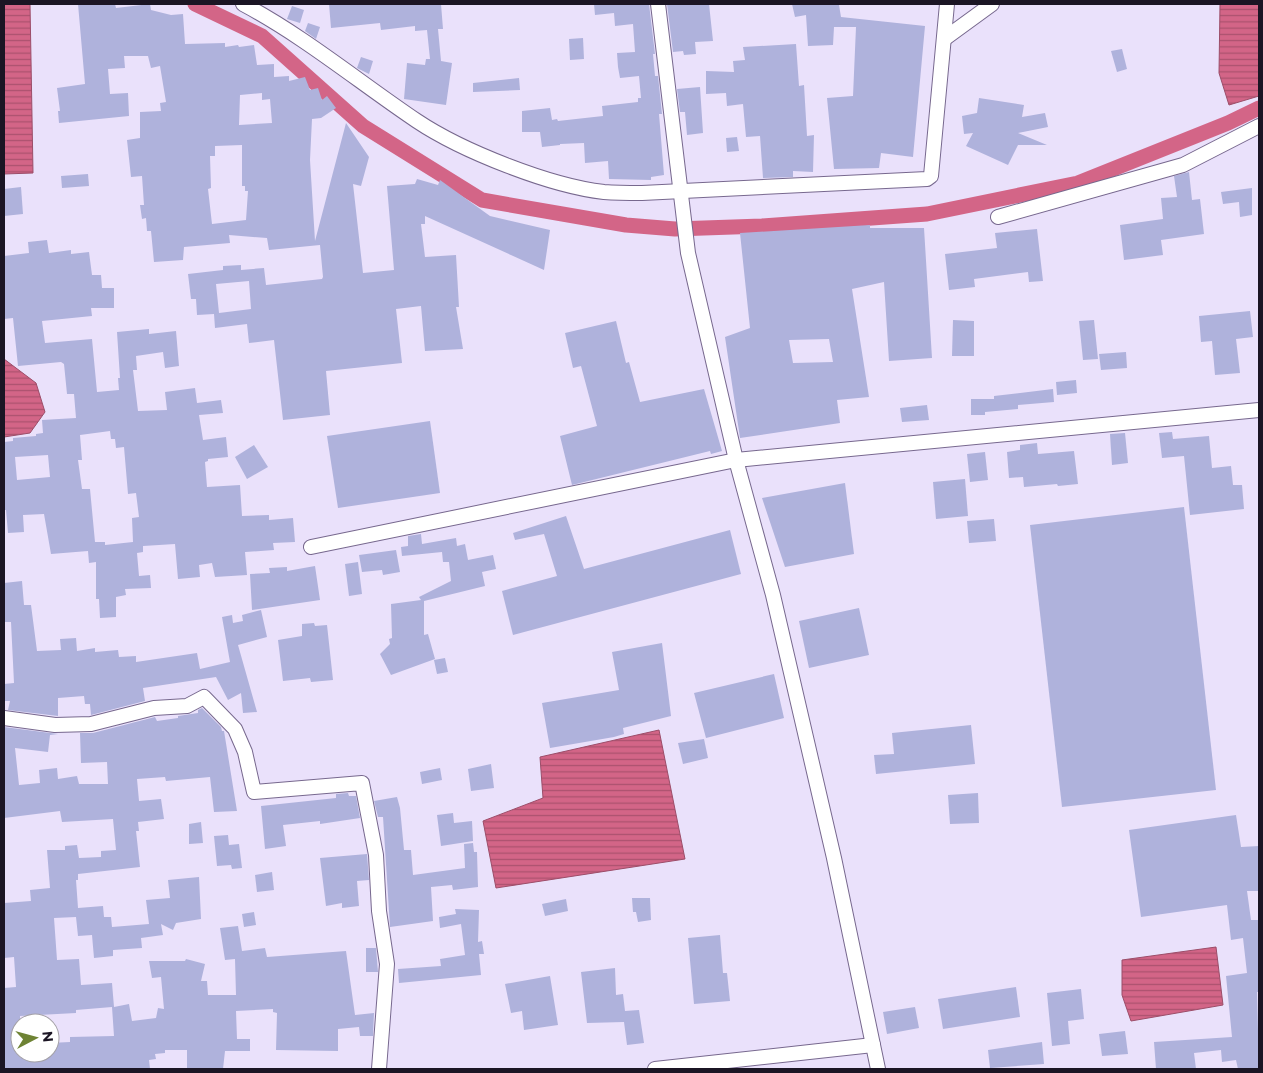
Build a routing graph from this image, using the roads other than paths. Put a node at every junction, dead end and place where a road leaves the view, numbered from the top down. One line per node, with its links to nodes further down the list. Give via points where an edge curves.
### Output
1 (243, 4): 7 (street, via 353,74 418,121 467,147 527,172 604,192)
2 (658, 4): 7 (street)
3 (947, 4): 5 (street)
4 (992, 4): 5 (street)
5 (944, 39): 7 (street, via 932,176 927,179)
6 (1259, 126): 8 (street, via 1183,165)
7 (681, 198): 10 (street, via 688,253)
8 (998, 217)
9 (1259, 410): 10 (street)
10 (736, 460): 11 (street); 13 (street, via 773,595)
11 (311, 547)
12 (4, 718): 14 (street, via 55,725 91,724 154,708 187,706 204,698 236,730 245,752 254,792 362,783 376,855 379,911 387,964)
13 (873, 1045): 15 (street); 16 (street)
14 (379, 1069)
15 (655, 1069)
16 (878, 1069)

